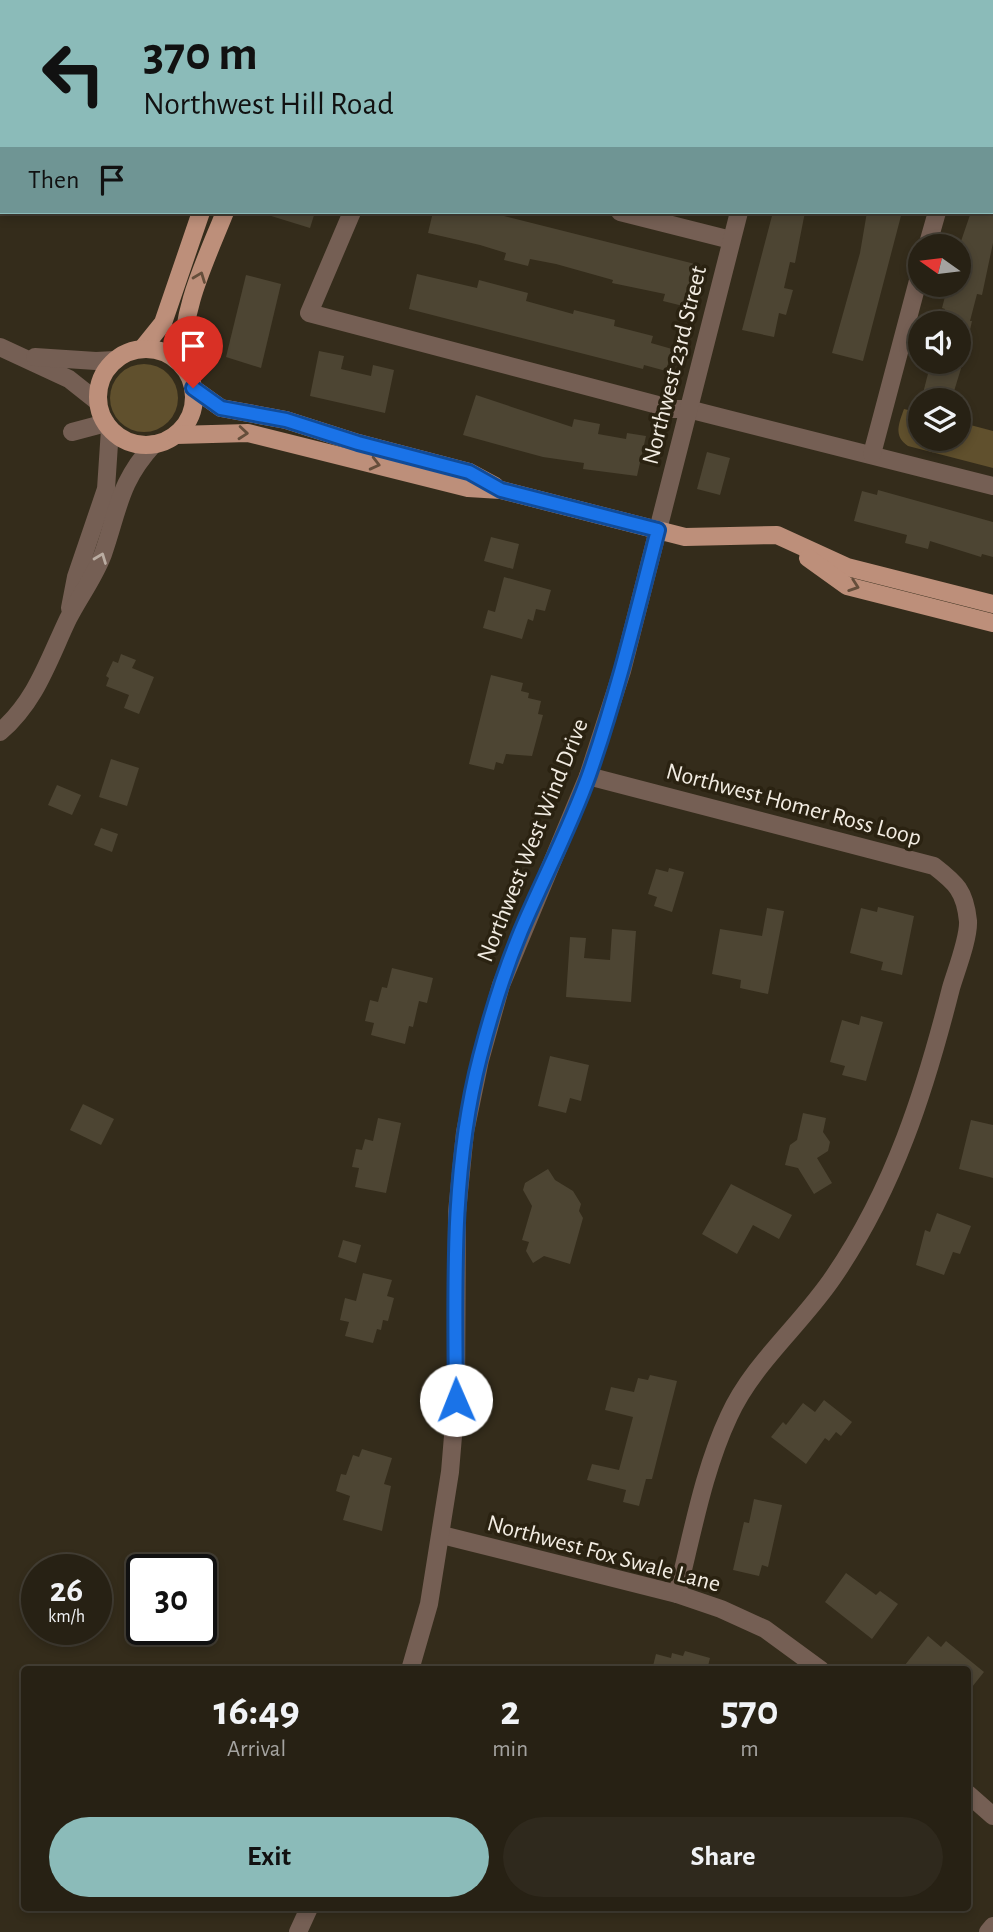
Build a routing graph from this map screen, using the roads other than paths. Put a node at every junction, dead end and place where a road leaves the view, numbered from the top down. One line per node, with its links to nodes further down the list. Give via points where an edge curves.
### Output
1 (200, 214): 11 (main road, via 163,323)
2 (224, 214): 14 (main road, one-way to 2, via 188,309)
3 (351, 214): 17 (street, via 309,313 673,409)
4 (628, 214): 8 (street)
5 (738, 214): 8 (street, Northwest 23rd Street)
6 (936, 214): 7 (street)
7 (931, 234)
8 (731, 240): 17 (street, Northwest 23rd Street)
9 (913, 298): 22 (street)
10 (0, 347): 12 (street)
11 (142, 349): 13 (main road); 14 (main road, via 165,352)
12 (24, 356): 13 (street); 16 (street, via 69,379)
13 (115, 359): 16 (main road, via 101,379)
14 (183, 366): 15 (main road)
15 (193, 388): 20 (main road, via 191,414); 24 (main road, via 221,408 286,420 469,472)
16 (98, 402): 18 (main road)
17 (688, 409): 22 (street); 25 (street, Northwest 23rd Street)
18 (108, 426): 19 (street); 21 (main road, via 130,442); 28 (street, via 106,488 76,577)
19 (72, 432)
20 (176, 435): 21 (main road); 24 (main road, one-way to 24, via 248,433 468,488)
21 (154, 444): 28 (street, one-way to 21, via 92,581 129,474)
22 (872, 454): 23 (street)
23 (993, 486)
24 (501, 490): 25 (main road)
25 (658, 530): 26 (main road, via 685,537); 31 (street, Northwest West Wind Drive, via 622,671)
26 (777, 535): 27 (main road, via 847,567); 29 (main road, one-way to 29, via 847,586)
27 (993, 604)
28 (68, 618): 30 (street, via 34,695)
29 (993, 623)
30 (0, 732)
31 (588, 776): 32 (street, Northwest West Wind Drive, via 501,985 465,1132 457,1212 456,1400); 33 (street, Northwest Homer Ross Loop, via 934,866 959,886 968,923 930,1071 905,1144 873,1213 834,1276 754,1375 729,1415)
32 (442, 1535): 33 (street, Northwest Fox Swale Lane); 34 (street, Northwest West Wind Drive)
33 (677, 1594): 35 (street, Northwest Fox Swale Lane, via 765,1629)
34 (411, 1666)
35 (816, 1666)
36 (971, 1797): 37 (street)
37 (993, 1816)
38 (308, 1911): 40 (street)
39 (993, 1926): 41 (street)
40 (298, 1932)
41 (988, 1932)

